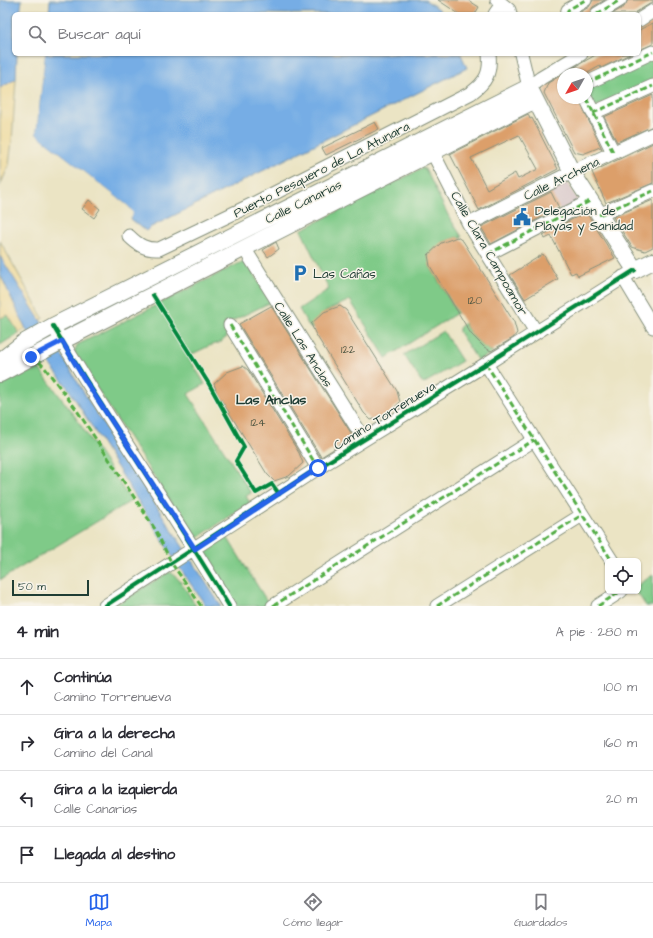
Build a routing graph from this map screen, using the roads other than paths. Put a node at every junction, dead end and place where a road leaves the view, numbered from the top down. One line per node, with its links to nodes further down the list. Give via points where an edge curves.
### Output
1 (585, 0): 4 (street)
2 (620, 0): 5 (street)
3 (653, 11): 6 (street)
4 (568, 12)
5 (600, 12)
6 (641, 19)
7 (653, 52): 12 (street)
8 (489, 56): 25 (street, Puerto Pesquero de La Atunara, via 488,74 471,93 267,196 159,248 146,248)
9 (578, 56): 11 (street, Calle Canarias)
10 (526, 57): 11 (street, via 538,70); 14 (street)
11 (552, 71): 14 (street, Calle Canarias, via 541,78)
12 (593, 80)
13 (653, 86): 16 (street)
14 (532, 94): 19 (main road, Calle Canarias); 20 (main road); 31 (main road, Calle Canarias)
15 (589, 104): 16 (street)
16 (594, 113): 18 (street)
17 (653, 134): 18 (street, Calle Archena)
18 (613, 152): 20 (street, Calle Archena)
19 (433, 153): 24 (street, Calle Clara Campoamor); 26 (main road, Calle Canarias)
20 (572, 172): 22 (main road); 24 (street, Calle Archena)
21 (653, 191): 23 (street)
22 (590, 201): 23 (main road); 27 (street)
23 (599, 215): 29 (main road)
24 (469, 224): 27 (street, Calle Clara Campoamor)
25 (130, 236)
26 (244, 248): 35 (main road, Calle Canarias); 40 (street, Calle Las Anclas)
27 (488, 254): 33 (street, Calle Clara Campoamor)
28 (653, 261): 29 (main road)
29 (629, 274): 32 (street); 33 (street, Camino Torrenueva)
30 (230, 325): 42 (street)
31 (51, 327): 34 (main road, Calle Canarias); 35 (street)
32 (653, 327)
33 (536, 332): 38 (street, Camino Torrenueva)
34 (27, 340): 36 (main road); 37 (main road, Calle Canarias)
35 (59, 343): 36 (main road, Calle Canarias); 44 (street)
36 (36, 355): 39 (main road, Calle Canarias)
37 (0, 361)
38 (486, 364): 40 (street, Camino Torrenueva); 41 (street)
39 (0, 374)
40 (364, 439): 42 (street, Camino Torrenueva)
41 (534, 440): 43 (street); 49 (street)
42 (318, 468): 44 (street, Camino Torrenueva)
43 (582, 515): 45 (street); 50 (street)
44 (193, 550): 47 (street, Camino Torrenueva); 48 (street)
45 (610, 558)
46 (616, 594): 51 (street)
47 (106, 606)
48 (229, 606)
49 (273, 606)
50 (437, 606)
51 (598, 606)

